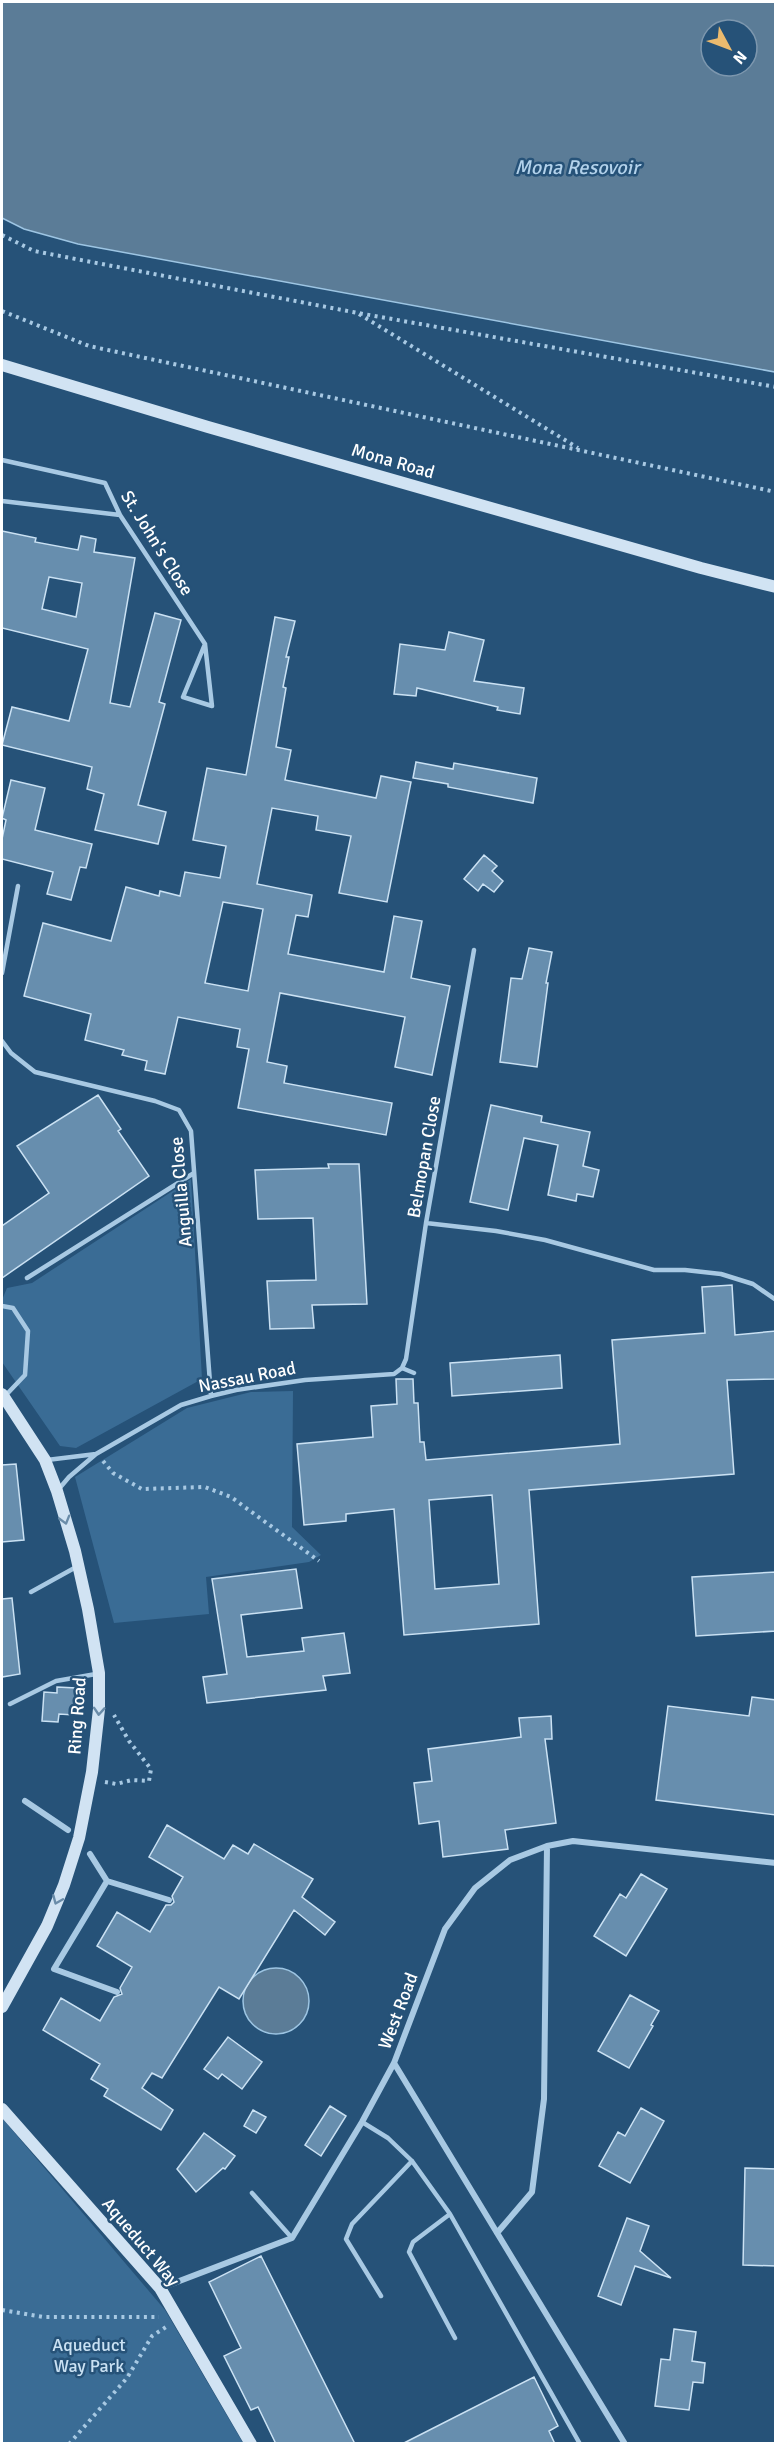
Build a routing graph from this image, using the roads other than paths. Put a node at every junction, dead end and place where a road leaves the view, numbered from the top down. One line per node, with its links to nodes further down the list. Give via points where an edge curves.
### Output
1 (2, 365): 5 (street, Mona Road)
2 (2, 460): 4 (lane, St. John's Close, via 105,483)
3 (2, 501): 4 (lane)
4 (120, 516): 6 (lane, St. John's Close)
5 (776, 587)
6 (205, 644): 6 (lane, St. John's Close, via 209,675 212,706 183,697)
7 (18, 886): 9 (lane)
8 (474, 950): 12 (lane, Belmopan Close)
9 (2, 973)
10 (2, 1041): 11 (lane, Anguilla Close, via 35,1071 178,1110 191,1131)
11 (194, 1173): 13 (lane); 19 (lane, Anguilla Close)
12 (426, 1223): 14 (lane, via 545,1240 654,1270 721,1274 753,1284); 16 (lane, Belmopan Close)
13 (27, 1278)
14 (776, 1300)
15 (2, 1306): 18 (lane, via 13,1308 28,1331 25,1374)
16 (402, 1368): 17 (lane); 19 (lane, Nassau Road, via 394,1374 305,1380)
17 (414, 1373)
18 (3, 1395): 21 (street, Ring Road)
19 (211, 1396): 20 (lane, Nassau Road, via 181,1405)
20 (96, 1454): 21 (lane); 22 (lane)
21 (45, 1460): 22 (street, Ring Road)
22 (57, 1491): 23 (street, Ring Road, one-way to 23)
23 (78, 1566): 24 (lane); 25 (street, Ring Road)
24 (31, 1592)
25 (99, 1673): 26 (lane, via 56,1681); 35 (street, Ring Road, one-way to 35, via 92,1772 79,1839 46,1926)
26 (10, 1704)
27 (25, 1802): 28 (street)
28 (68, 1830)
29 (547, 1846): 31 (street, West Road, via 573,1841); 36 (street, West Road, via 510,1860 475,1888 445,1929); 42 (street, via 544,2099 532,2192)
30 (90, 1854): 32 (street)
31 (776, 1863)
32 (106, 1881): 33 (street); 34 (street, via 54,1969)
33 (169, 1900)
34 (117, 1992)
35 (2, 2007)
36 (394, 2063): 38 (street); 42 (street, West Road)
37 (2, 2109): 44 (street, Aqueduct Way)
38 (362, 2122): 39 (lane, via 388,2138); 43 (street)
39 (412, 2161): 41 (lane); 45 (lane, via 352,2224 346,2239)
40 (252, 2193): 43 (lane)
41 (450, 2214): 46 (lane, via 413,2242 410,2252); 48 (lane)
42 (497, 2233): 49 (street, West Road)
43 (292, 2238): 44 (street)
44 (160, 2288): 47 (street, Aqueduct Way)
45 (381, 2296)
46 (455, 2338)
47 (251, 2444)
48 (580, 2444)
49 (625, 2444)

